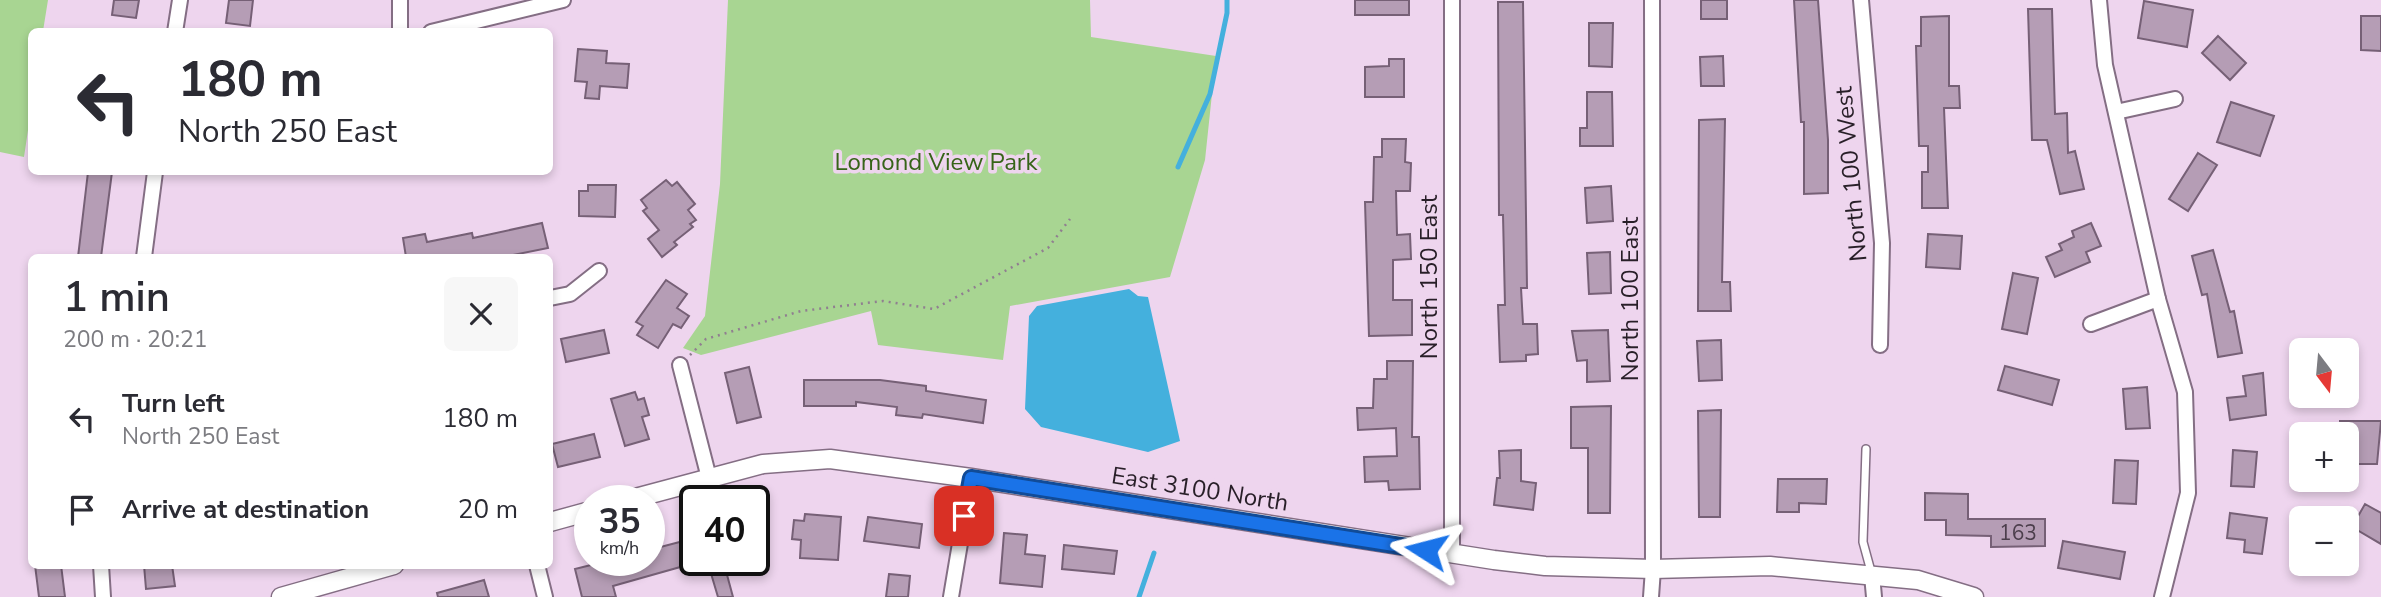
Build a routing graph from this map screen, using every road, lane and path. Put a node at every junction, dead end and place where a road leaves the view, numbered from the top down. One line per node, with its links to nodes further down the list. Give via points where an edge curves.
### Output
1 (180, 0): 8 (street)
2 (400, 0): 9 (street)
3 (563, 0): 10 (street)
4 (1452, 0): 28 (street, North 150 East)
5 (1651, 0): 32 (street, North 100 East)
6 (1861, 0): 20 (street, North 100 West, via 1882,243)
7 (2099, 0): 12 (street, via 2105,65)
8 (176, 28)
9 (400, 28)
10 (447, 28)
11 (2175, 99): 12 (street)
12 (2116, 111): 18 (street)
13 (155, 175): 15 (street)
14 (1070, 219): 21 (path, via 1048,248 934,309 883,301 801,311 706,339)
15 (144, 254)
16 (599, 271): 17 (street, via 570,295)
17 (553, 298)
18 (2158, 299): 19 (street); 41 (street, via 2185,392 2188,493)
19 (2091, 324)
20 (1880, 345)
21 (680, 365): 23 (street)
22 (1866, 449): 33 (lane, via 1863,542)
23 (709, 478): 24 (street, East 3100 North, via 810,458); 25 (street, East 3100 North)
24 (971, 478): 28 (street, East 3100 North); 37 (street)
25 (665, 490)
26 (574, 515): 27 (street)
27 (553, 521)
28 (1452, 554): 32 (street, East 3100 North, via 1545,566)
29 (101, 569): 34 (street)
30 (380, 569): 35 (street)
31 (538, 569): 36 (street)
32 (1653, 569): 33 (street, East 3100 North, via 1770,566); 38 (street, North 100 East)
33 (1872, 575): 39 (street); 40 (street, East 3100 North, via 1918,580)
34 (103, 597)
35 (281, 597)
36 (545, 597)
37 (951, 597)
38 (1651, 597)
39 (1874, 597)
40 (1974, 597)
41 (2162, 597)

